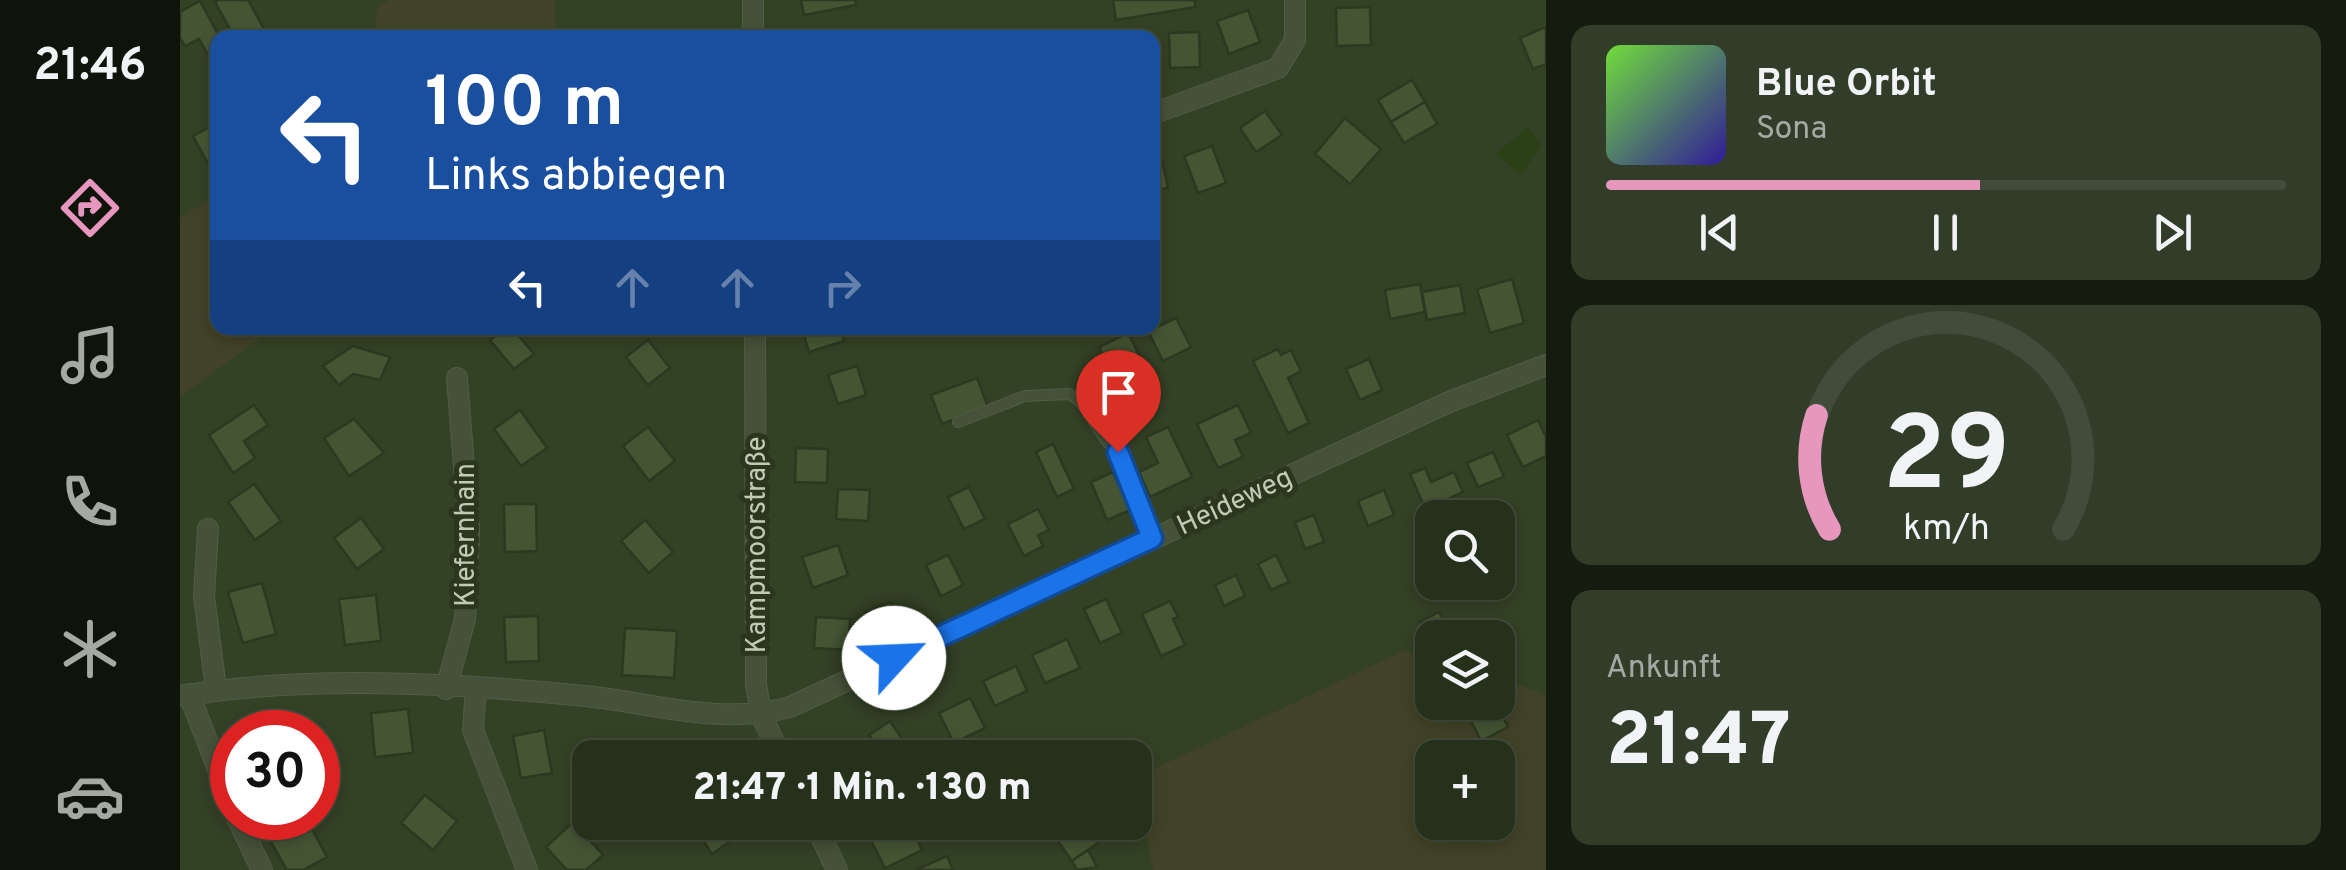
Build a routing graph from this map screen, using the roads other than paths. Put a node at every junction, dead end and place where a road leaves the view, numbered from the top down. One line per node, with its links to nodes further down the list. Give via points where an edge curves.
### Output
1 (753, 0): 3 (street)
2 (1295, 0): 4 (street, via 1295,40 1278,68)
3 (753, 30)
4 (1160, 111)
5 (754, 335): 17 (street, Kampmoorstraße)
6 (1546, 365): 12 (street, Heideweg, via 1449,402)
7 (457, 378): 13 (street, Kiefernhain, via 470,530 465,619)
8 (958, 422): 10 (lane, via 1025,396 1069,394)
9 (1117, 430): 10 (lane)
10 (1118, 452): 12 (lane)
11 (208, 530): 14 (street, via 204,596)
12 (1152, 538): 17 (street, Heideweg)
13 (446, 688): 14 (street); 15 (street)
14 (216, 689): 16 (street)
15 (476, 689): 17 (street); 23 (street, via 473,730)
16 (184, 695): 19 (street)
17 (761, 715): 18 (street, Kampmoorstraße)
18 (773, 740)
19 (210, 755)
20 (248, 840): 22 (street)
21 (823, 840): 24 (street)
22 (262, 870)
23 (526, 870)
24 (837, 870)

